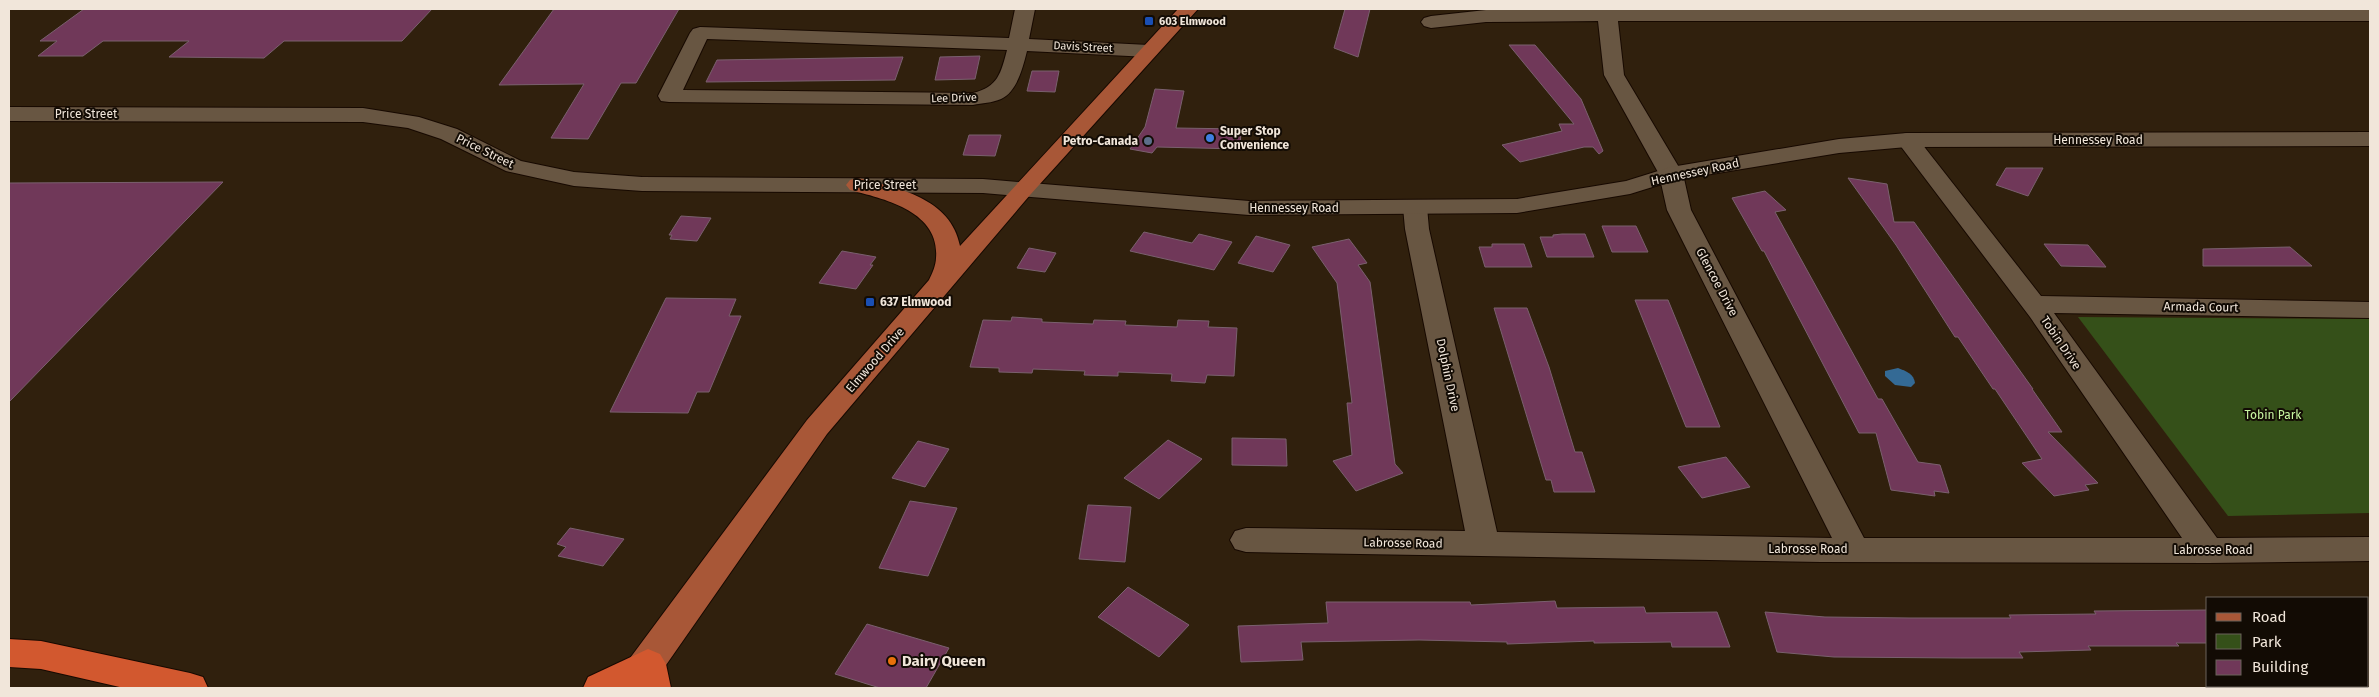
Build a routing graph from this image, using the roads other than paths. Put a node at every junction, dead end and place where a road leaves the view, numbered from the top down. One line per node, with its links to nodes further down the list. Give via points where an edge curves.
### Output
1 (1025, 9): 6 (street)
2 (1188, 9): 7 (main road, Elmwood Drive)
3 (1607, 12): 4 (street); 5 (street, via 1486,16); 11 (street, Glencoe Drive, via 1614,75)
4 (2370, 15)
5 (1431, 22)
6 (1017, 44): 6 (street, Lee Drive, via 1008,81 996,94 973,99 669,96 700,33 809,34); 7 (street, Davis Street)
7 (1149, 51): 13 (main road, Elmwood Drive)
8 (9, 114): 12 (street, Price Street, via 363,115 411,122 449,134 514,166 574,179 642,184)
9 (2370, 139): 10 (street, Hennessey Road)
10 (1907, 140): 11 (street, Hennessey Road, via 1839,146); 16 (street, Tobin Drive)
11 (1671, 174): 14 (street, Hennessey Road, via 1630,187 1517,206); 20 (street, Glencoe Drive, via 1679,210)
12 (858, 185): 13 (street, Price Street, via 983,186); 15 (main road, via 903,198 929,213 945,233 949,258)
13 (1022, 190): 14 (street, Hennessey Road, via 1249,208); 15 (main road, Elmwood Drive)
14 (1415, 207): 19 (street, Dolphin Drive)
15 (941, 285): 24 (main road, Elmwood Drive, via 816,427)
16 (2032, 304): 17 (street, Armada Court); 22 (street, Tobin Drive)
17 (2370, 310)
18 (1246, 540): 19 (street, Labrosse Road)
19 (1483, 543): 20 (street, Labrosse Road)
20 (1854, 549): 22 (street, Labrosse Road)
21 (2370, 549): 22 (street, Labrosse Road)
22 (2208, 551)
23 (9, 652): 25 (highway, via 41,655)
24 (643, 680): 26 (highway)
25 (190, 688)
26 (601, 688)

